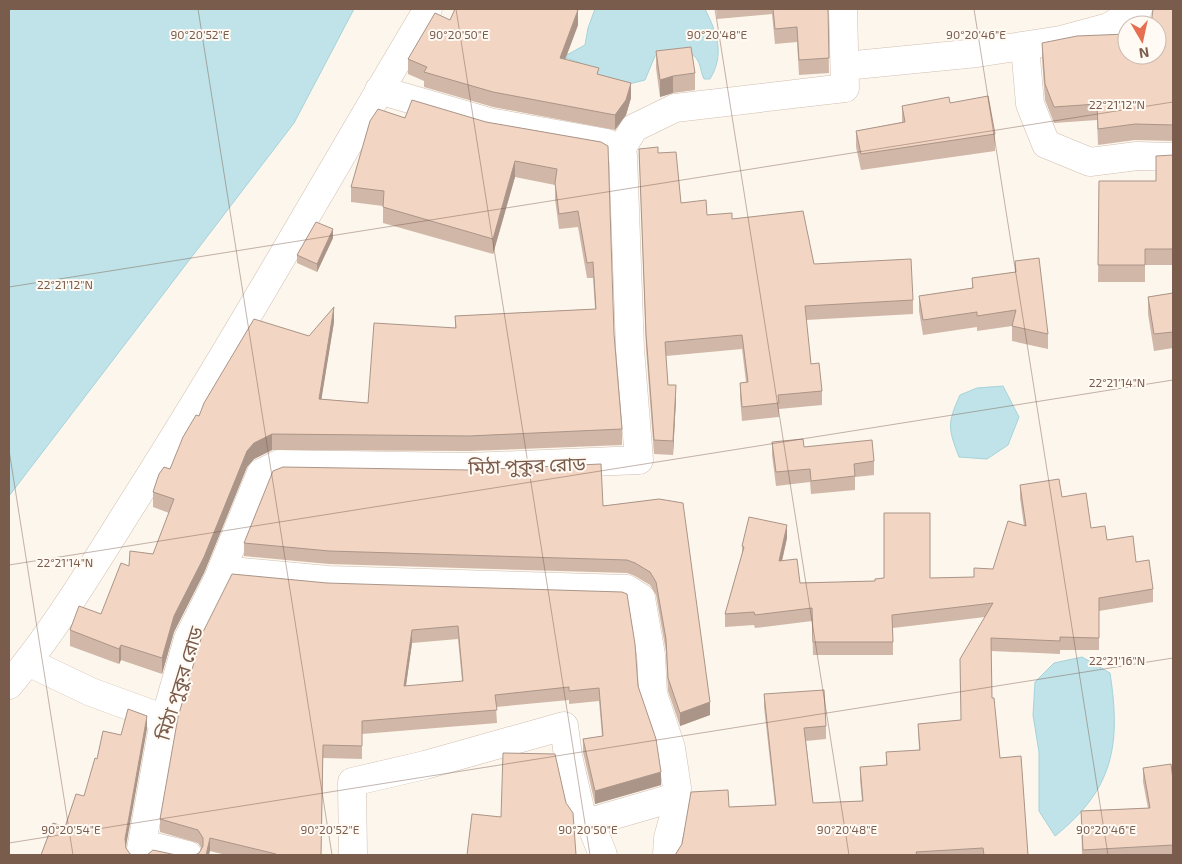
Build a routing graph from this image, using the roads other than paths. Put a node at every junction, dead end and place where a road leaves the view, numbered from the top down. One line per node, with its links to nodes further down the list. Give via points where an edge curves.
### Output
1 (428, 9): 6 (street)
2 (843, 9): 5 (street)
3 (1138, 9): 4 (street, via 1109,27)
4 (1025, 46): 5 (street); 8 (street, via 1030,104 1046,144 1090,162 1136,156)
5 (845, 66): 7 (street, via 845,88 675,108 634,128)
6 (380, 90): 7 (street, via 489,122 607,144); 10 (street, via 182,425)
7 (620, 150): 9 (street, মিঠা পুকুর রোড, via 623,155 630,349 639,460 469,467 280,464 261,473)
8 (1173, 156)
9 (222, 570): 12 (street, মিঠা পুকুর রোড, via 188,639); 13 (street, via 328,580 627,588 641,598 651,655 652,694 671,748)
10 (28, 662): 11 (street); 12 (street, via 91,692)
11 (9, 685)
12 (165, 719): 15 (street, মিঠা পুকুর রোড)
13 (676, 797): 14 (street); 19 (street)
14 (590, 822): 17 (street, via 581,813 564,726 352,782); 18 (street)
15 (142, 850): 16 (street)
16 (188, 855)
17 (352, 855)
18 (603, 855)
19 (667, 855)

